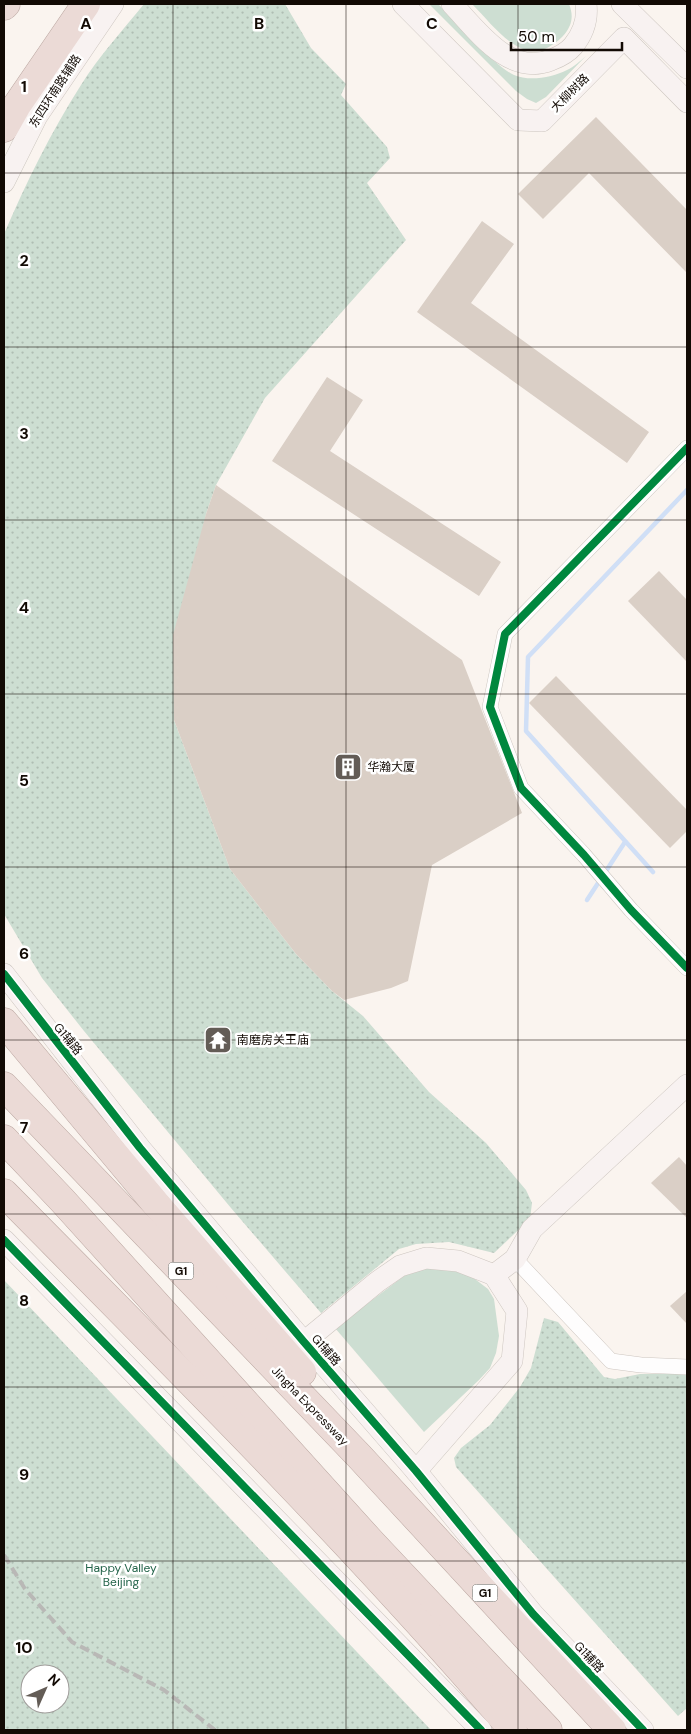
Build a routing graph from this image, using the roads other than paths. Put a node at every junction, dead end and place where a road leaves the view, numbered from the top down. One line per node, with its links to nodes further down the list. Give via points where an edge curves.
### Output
1 (86, 4): 11 (highway)
2 (113, 4): 12 (street, 东四环南路辅路, via 37,116)
3 (403, 4): 8 (street, 大柳树路, via 518,120 542,121)
4 (452, 4): 5 (street, via 502,54 528,64 543,63 569,51 585,26)
5 (586, 4)
6 (622, 4): 7 (street)
7 (640, 21): 8 (street, 大柳树路); 9 (street)
8 (624, 38): 10 (street)
9 (687, 68)
10 (687, 102)
11 (4, 128)
12 (4, 182)
13 (687, 448): 14 (street, via 505,634 490,707 521,788)
14 (687, 968)
15 (4, 974): 24 (street, G1辅路, via 140,1148)
16 (4, 1022): 26 (highway, via 156,1204 301,1370)
17 (687, 1085): 22 (street, via 532,1229)
18 (4, 1086): 26 (highway, Jingha Expressway / G1)
19 (4, 1139): 29 (highway)
20 (4, 1193): 28 (highway)
21 (4, 1240): 31 (street)
22 (515, 1259): 23 (street); 25 (street, via 611,1361)
23 (494, 1275): 24 (street, via 458,1261 426,1258 400,1266); 27 (street, via 517,1311 512,1361)
24 (304, 1342): 27 (street, G1辅路)
25 (687, 1367)
26 (359, 1456): 34 (highway, Jingha Expressway / G1)
27 (416, 1471): 35 (street, G1辅路, via 533,1614)
28 (359, 1557): 29 (highway); 30 (highway)
29 (437, 1614): 30 (highway); 33 (highway)
30 (472, 1682): 32 (highway)
31 (481, 1730)
32 (513, 1730)
33 (548, 1730)
34 (612, 1730)
35 (643, 1730)

